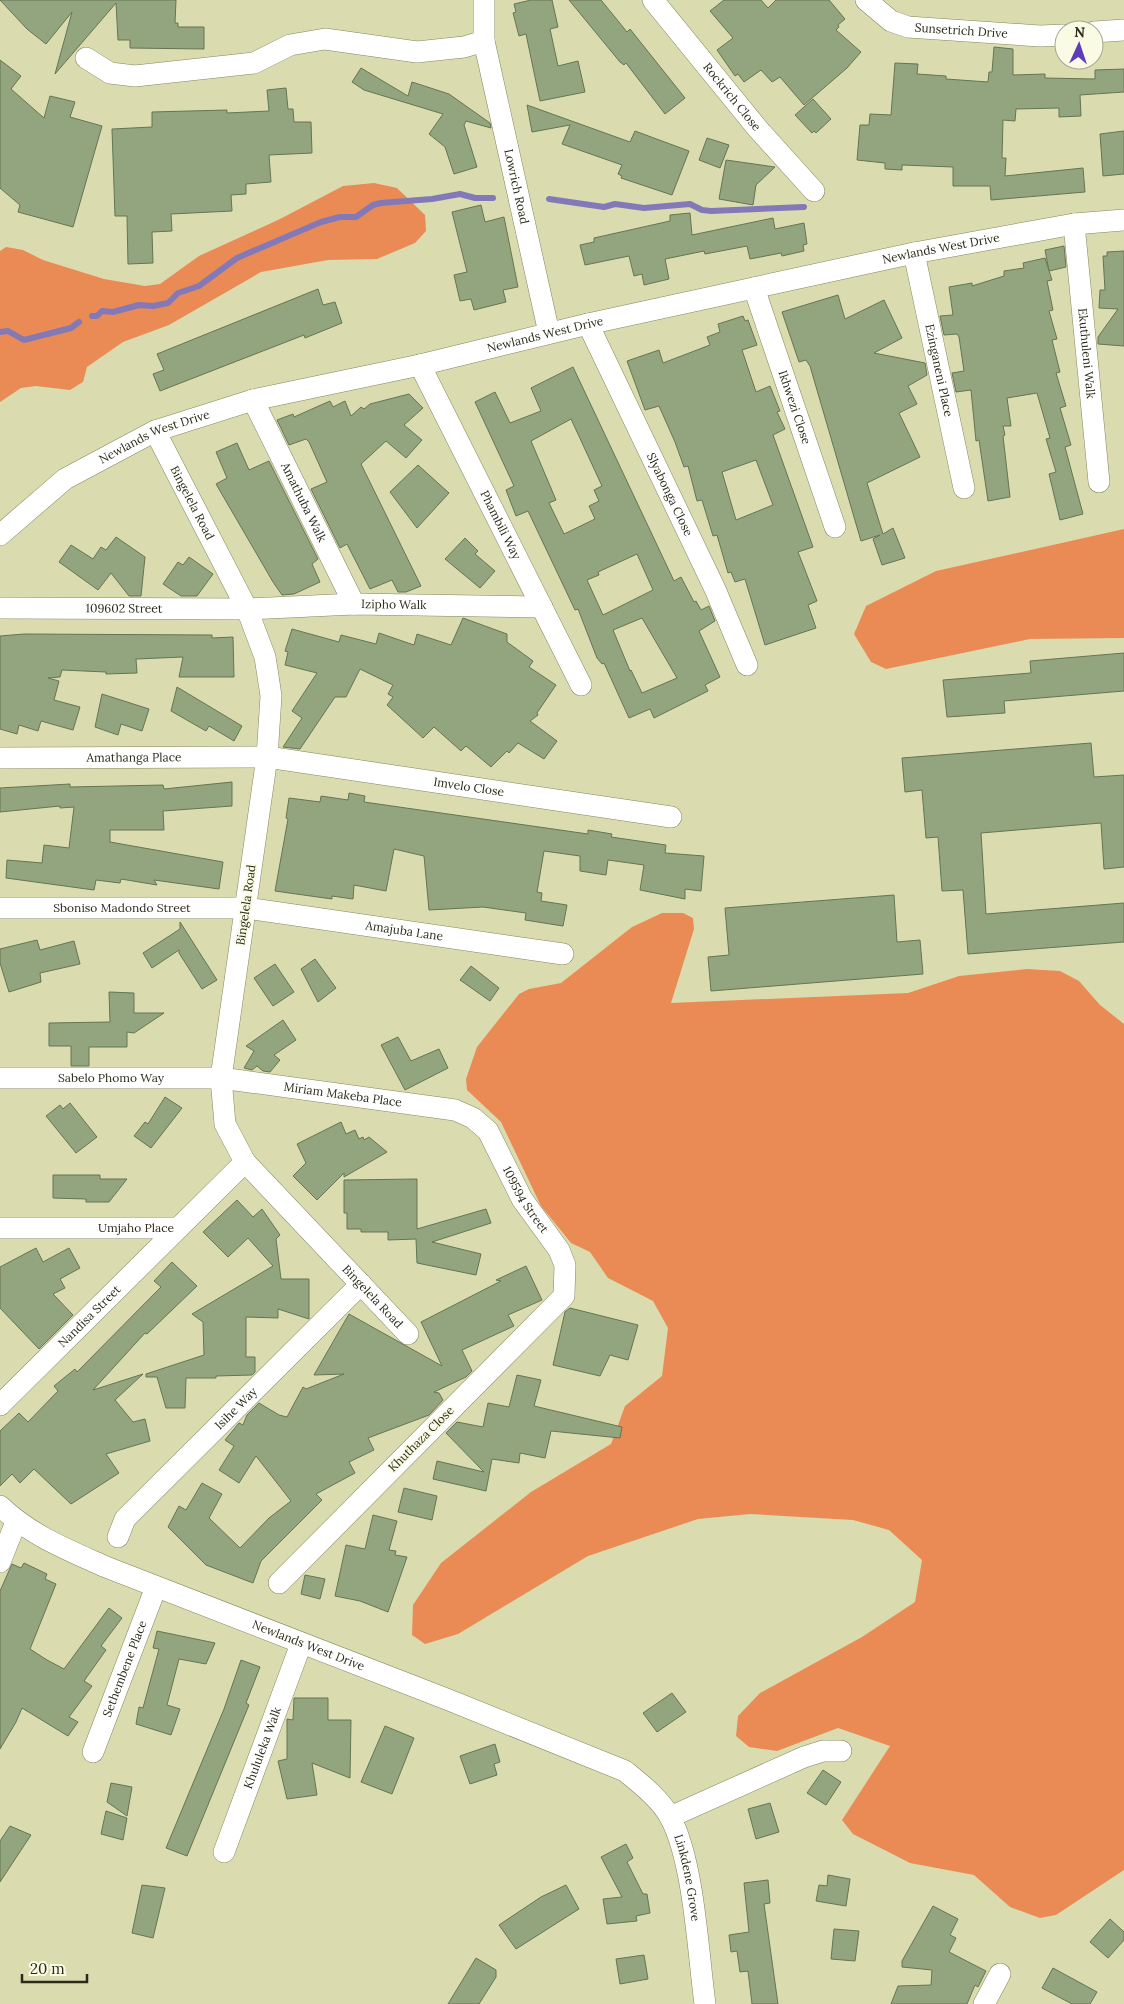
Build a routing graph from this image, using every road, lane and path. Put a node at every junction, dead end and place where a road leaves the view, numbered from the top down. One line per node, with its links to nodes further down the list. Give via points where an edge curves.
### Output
1 (484, 0): 7 (street, Lowrich Road)
2 (653, 0): 9 (street, Rockrich Close, via 758,129)
3 (866, 0): 6 (street, Sunsetrich Drive, via 891,21 908,27)
4 (1124, 30): 5 (street)
5 (1104, 31)
6 (1054, 35)
7 (484, 41): 8 (street, via 464,47 417,52 325,39 290,45 254,63 136,76 110,73); 15 (street, Lowrich Road)
8 (86, 58)
9 (814, 191)
10 (1124, 220): 11 (street, Newlands West Drive)
11 (1074, 224): 12 (street, Newlands West Drive); 19 (street, Ekuthuleni Walk)
12 (914, 253): 13 (street, Newlands West Drive); 20 (street, Ezinganeni Place)
13 (754, 288): 14 (street, Newlands West Drive); 21 (street, Ikhwezi Close)
14 (588, 324): 15 (street, Newlands West Drive); 27 (street, Slyabonga Close, via 711,580)
15 (549, 333): 16 (street, Newlands West Drive)
16 (420, 366): 17 (street, Newlands West Drive); 24 (street, Phambili Way)
17 (253, 400): 18 (street, Newlands West Drive); 23 (street, Amathuba Walk)
18 (155, 432): 22 (street, Newlands West Drive, via 65,479); 26 (street, Bingelela Road)
19 (1099, 482)
20 (964, 488)
21 (835, 527)
22 (0, 535)
23 (354, 604): 24 (street, Izipho Walk); 26 (street, Izipho Walk)
24 (542, 607): 28 (street, Phambili Way)
25 (0, 608): 26 (street, 109602 Street)
26 (247, 609): 29 (street, Bingelela Road, via 265,656 268,676)
27 (747, 666)
28 (581, 685)
29 (267, 757): 30 (street, Amathanga Place); 31 (street, Imvelo Close); 33 (street, Bingelela Road)
30 (0, 758)
31 (671, 816)
32 (0, 908): 33 (street, Sboniso Madondo Street)
33 (246, 908): 34 (street, Amajuba Lane); 36 (street, Bingelela Road)
34 (563, 954)
35 (0, 1078): 36 (street, Sabelo Phomo Way)
36 (221, 1078): 37 (street, Miriam Makeba Place); 38 (street, Bingelela Road, via 225,1124)
37 (465, 1113): 42 (street, 109594 Street, via 488,1131 522,1199 559,1250 565,1265)
38 (245, 1162): 40 (street, Umjaho Place); 41 (street, Bingelela Road)
39 (0, 1228): 40 (street, Umjaho Place)
40 (178, 1228): 44 (street, Nandisa Street)
41 (361, 1284): 43 (street, Bingelela Road); 47 (street, Isihe Way, via 125,1519)
42 (564, 1296): 49 (street, Khuthaza Close)
43 (408, 1334)
44 (0, 1405)
45 (0, 1506): 46 (street, Newlands West Drive)
46 (16, 1522): 48 (street); 50 (street, Newlands West Drive, via 61,1547)
47 (118, 1536)
48 (0, 1562)
49 (279, 1583)
50 (156, 1587): 51 (street, Newlands West Drive); 53 (street, Sethembene Place)
51 (301, 1644): 54 (street, Newlands West Drive); 56 (street, Khululeka Walk)
52 (841, 1751): 55 (street, via 823,1751 804,1757)
53 (93, 1752)
54 (625, 1772): 55 (street, Linkdene Grove, via 644,1786)
55 (670, 1817): 58 (street, Linkdene Grove, via 689,1880)
56 (224, 1852)
57 (1000, 1974): 59 (street)
58 (705, 2004)
59 (984, 2004)

